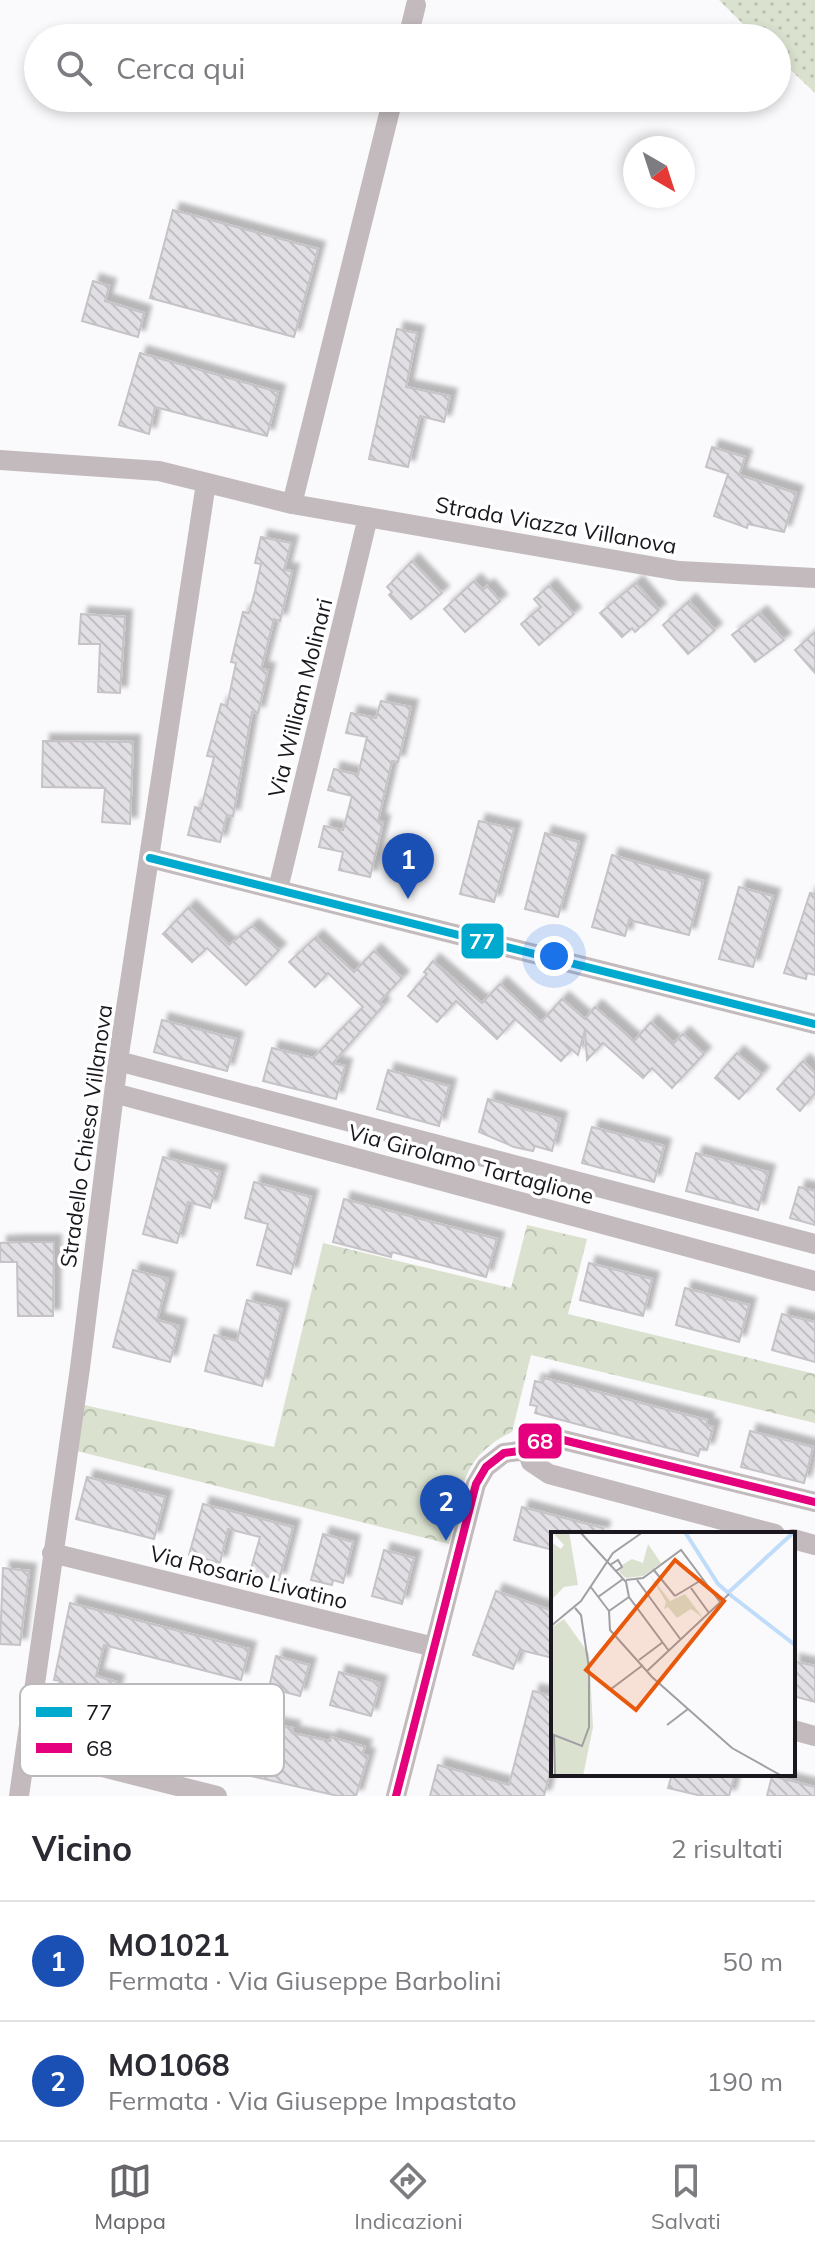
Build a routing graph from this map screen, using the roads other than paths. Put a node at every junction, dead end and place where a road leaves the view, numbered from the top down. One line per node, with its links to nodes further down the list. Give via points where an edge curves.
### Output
1 (416, 5): 2 (street)
2 (411, 24)
3 (390, 112): 6 (street)
4 (0, 460): 5 (street, Strada Viazza Villanova, via 109,465)
5 (206, 483): 6 (street, Strada Viazza Villanova); 9 (street, Stradello Chiesa Villanova)
6 (292, 504): 7 (street, Strada Viazza Villanova)
7 (368, 517): 8 (street, Strada Viazza Villanova, via 679,571); 10 (street, Via William Molinari)
8 (815, 578)
9 (150, 858): 10 (street); 12 (street, Stradello Chiesa Villanova)
10 (278, 889): 11 (street)
11 (815, 1024)
12 (118, 1061): 13 (street, Stradello Chiesa Villanova); 14 (street, Via Girolamo Tartaglione)
13 (114, 1093): 15 (street, Via Girolamo Tartaglione); 21 (street, Stradello Chiesa Villanova)
14 (815, 1244)
15 (815, 1281)
16 (527, 1450): 17 (street, via 555,1438); 18 (street, via 531,1462 549,1474); 22 (street, via 504,1453 481,1475)
17 (815, 1502)
18 (767, 1532)
19 (795, 1540): 20 (street)
20 (815, 1545)
21 (52, 1553): 22 (street, Via Rosario Livatino); 23 (street, Stradello Chiesa Villanova)
22 (434, 1647): 30 (street)
23 (35, 1684)
24 (795, 1731): 25 (street)
25 (815, 1736)
26 (22, 1776): 28 (street, Stradello Chiesa Villanova)
27 (138, 1776): 29 (street)
28 (19, 1796)
29 (217, 1796)
30 (396, 1796)

